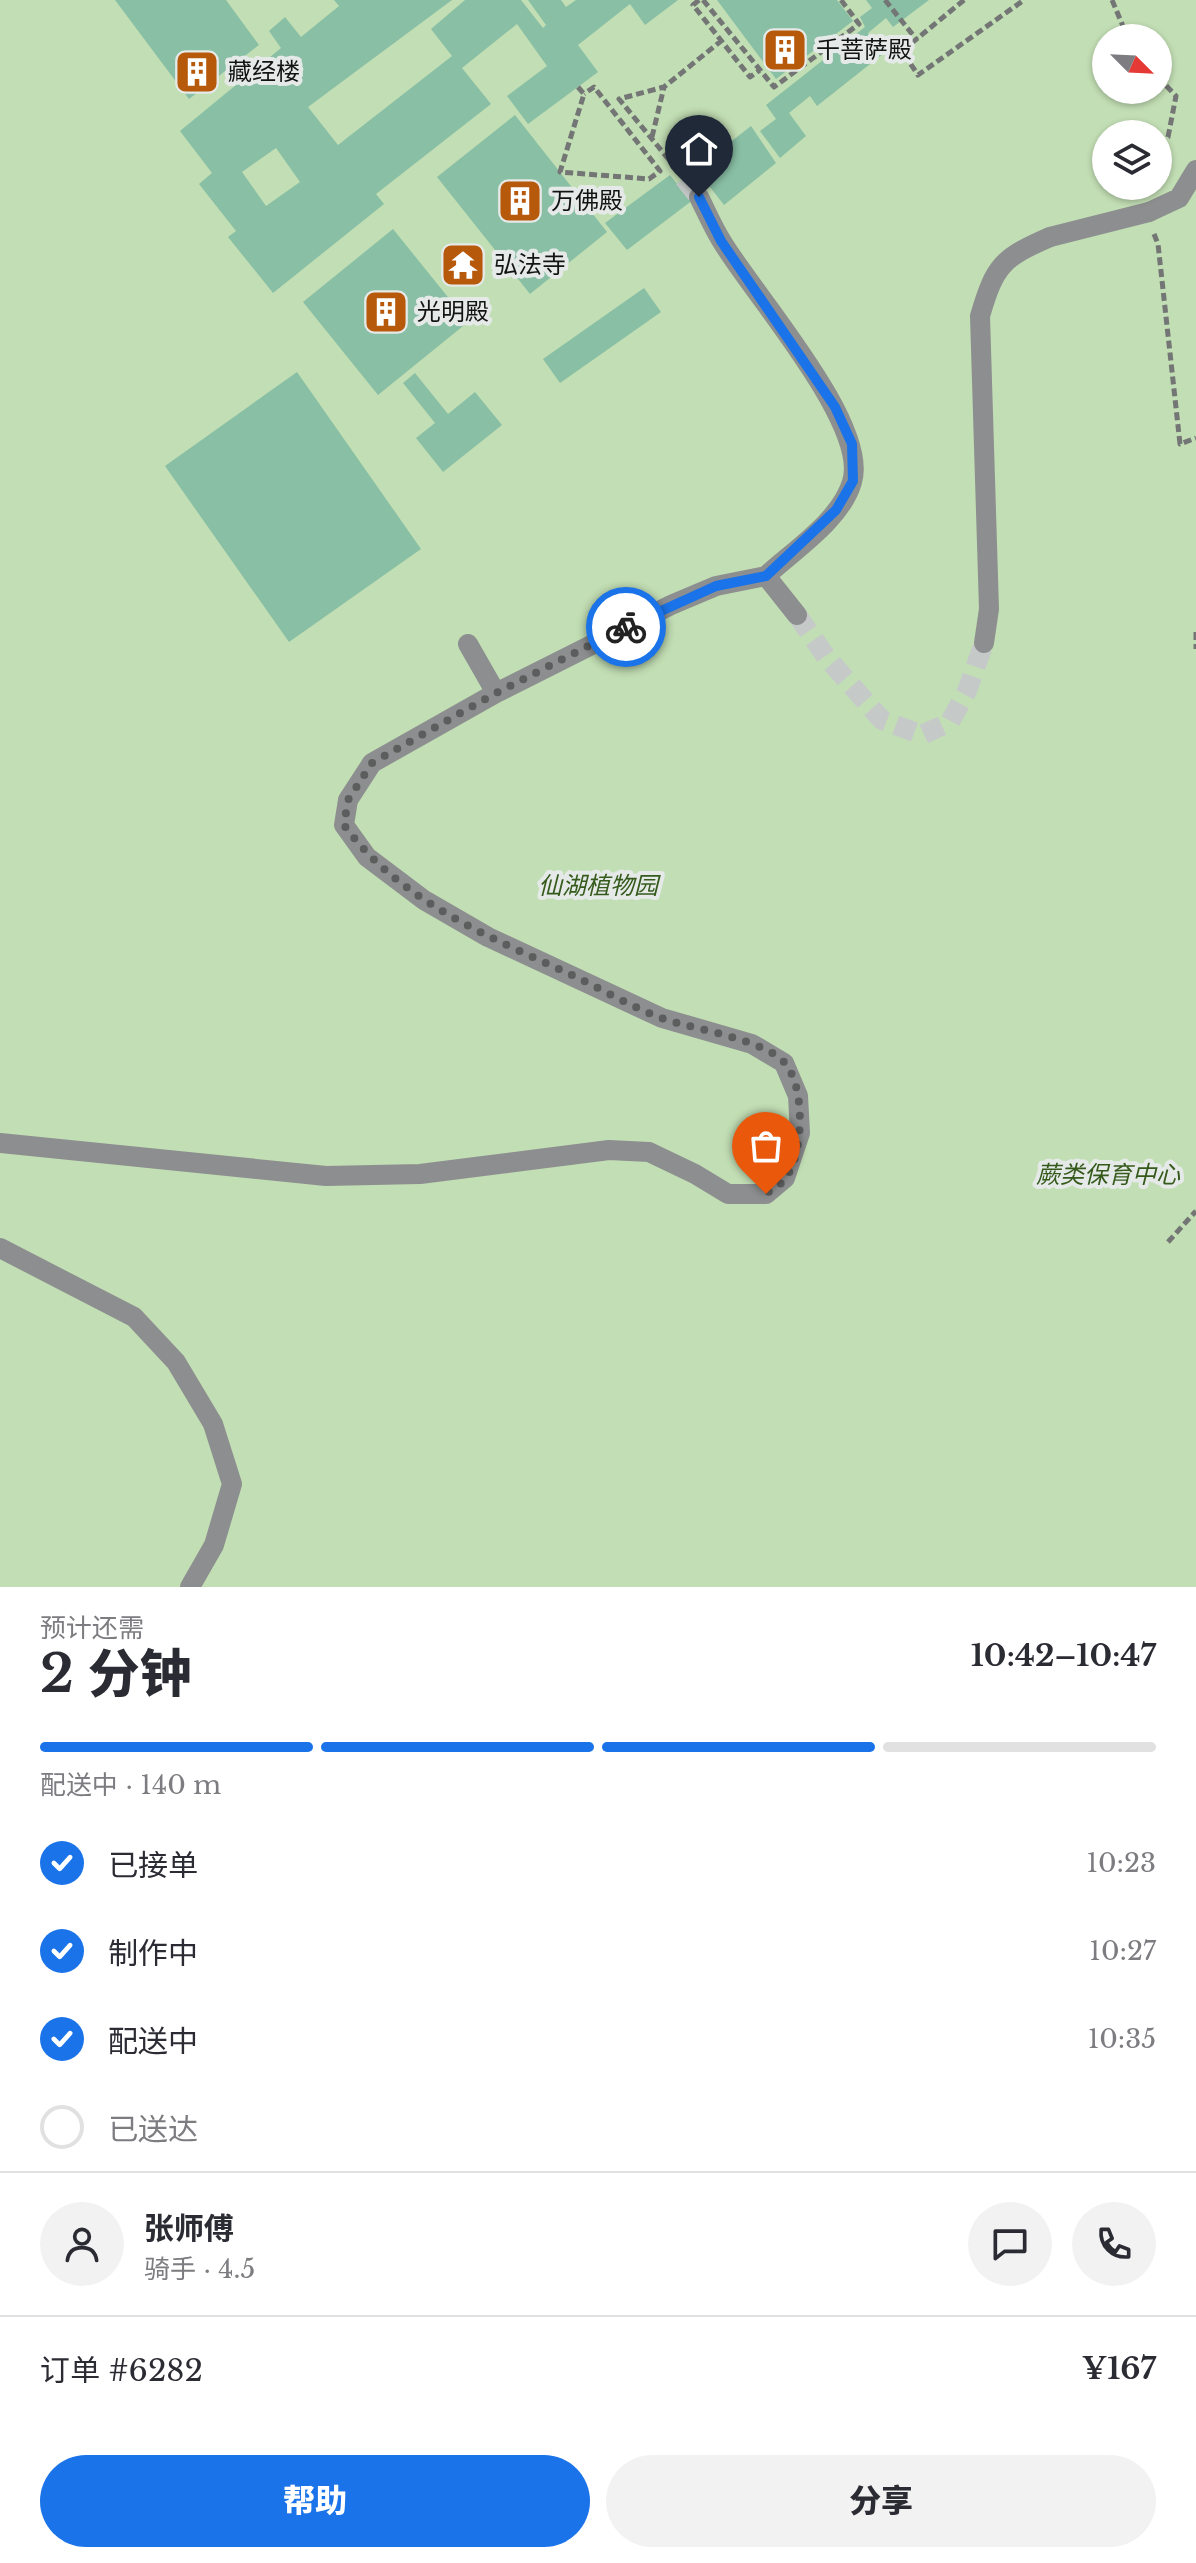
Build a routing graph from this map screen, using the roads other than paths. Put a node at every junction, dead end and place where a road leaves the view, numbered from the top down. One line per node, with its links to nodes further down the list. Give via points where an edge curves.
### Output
1 (1196, 170): 5 (lane, bridge, via 1179,198 1150,220 1050,237 1012,254 990,280 980,316 989,609)
2 (699, 197): 3 (lane, via 721,241 835,407 852,444 853,481 836,510)
3 (766, 576): 4 (lane); 7 (lane, via 716,586 671,605)
4 (797, 615)
5 (984, 643)
6 (468, 644): 7 (lane)
7 (496, 693): 8 (lane, via 372,763 348,800 344,825 367,857 424,900 488,937 662,1018 752,1044 784,1063 798,1096 800,1133 785,1178 766,1194 728,1194 649,1152 609,1150 420,1174 326,1176)
8 (0, 1143)
9 (0, 1248): 10 (lane, via 134,1317 176,1362 213,1424 232,1484 214,1545)
10 (190, 1587)

